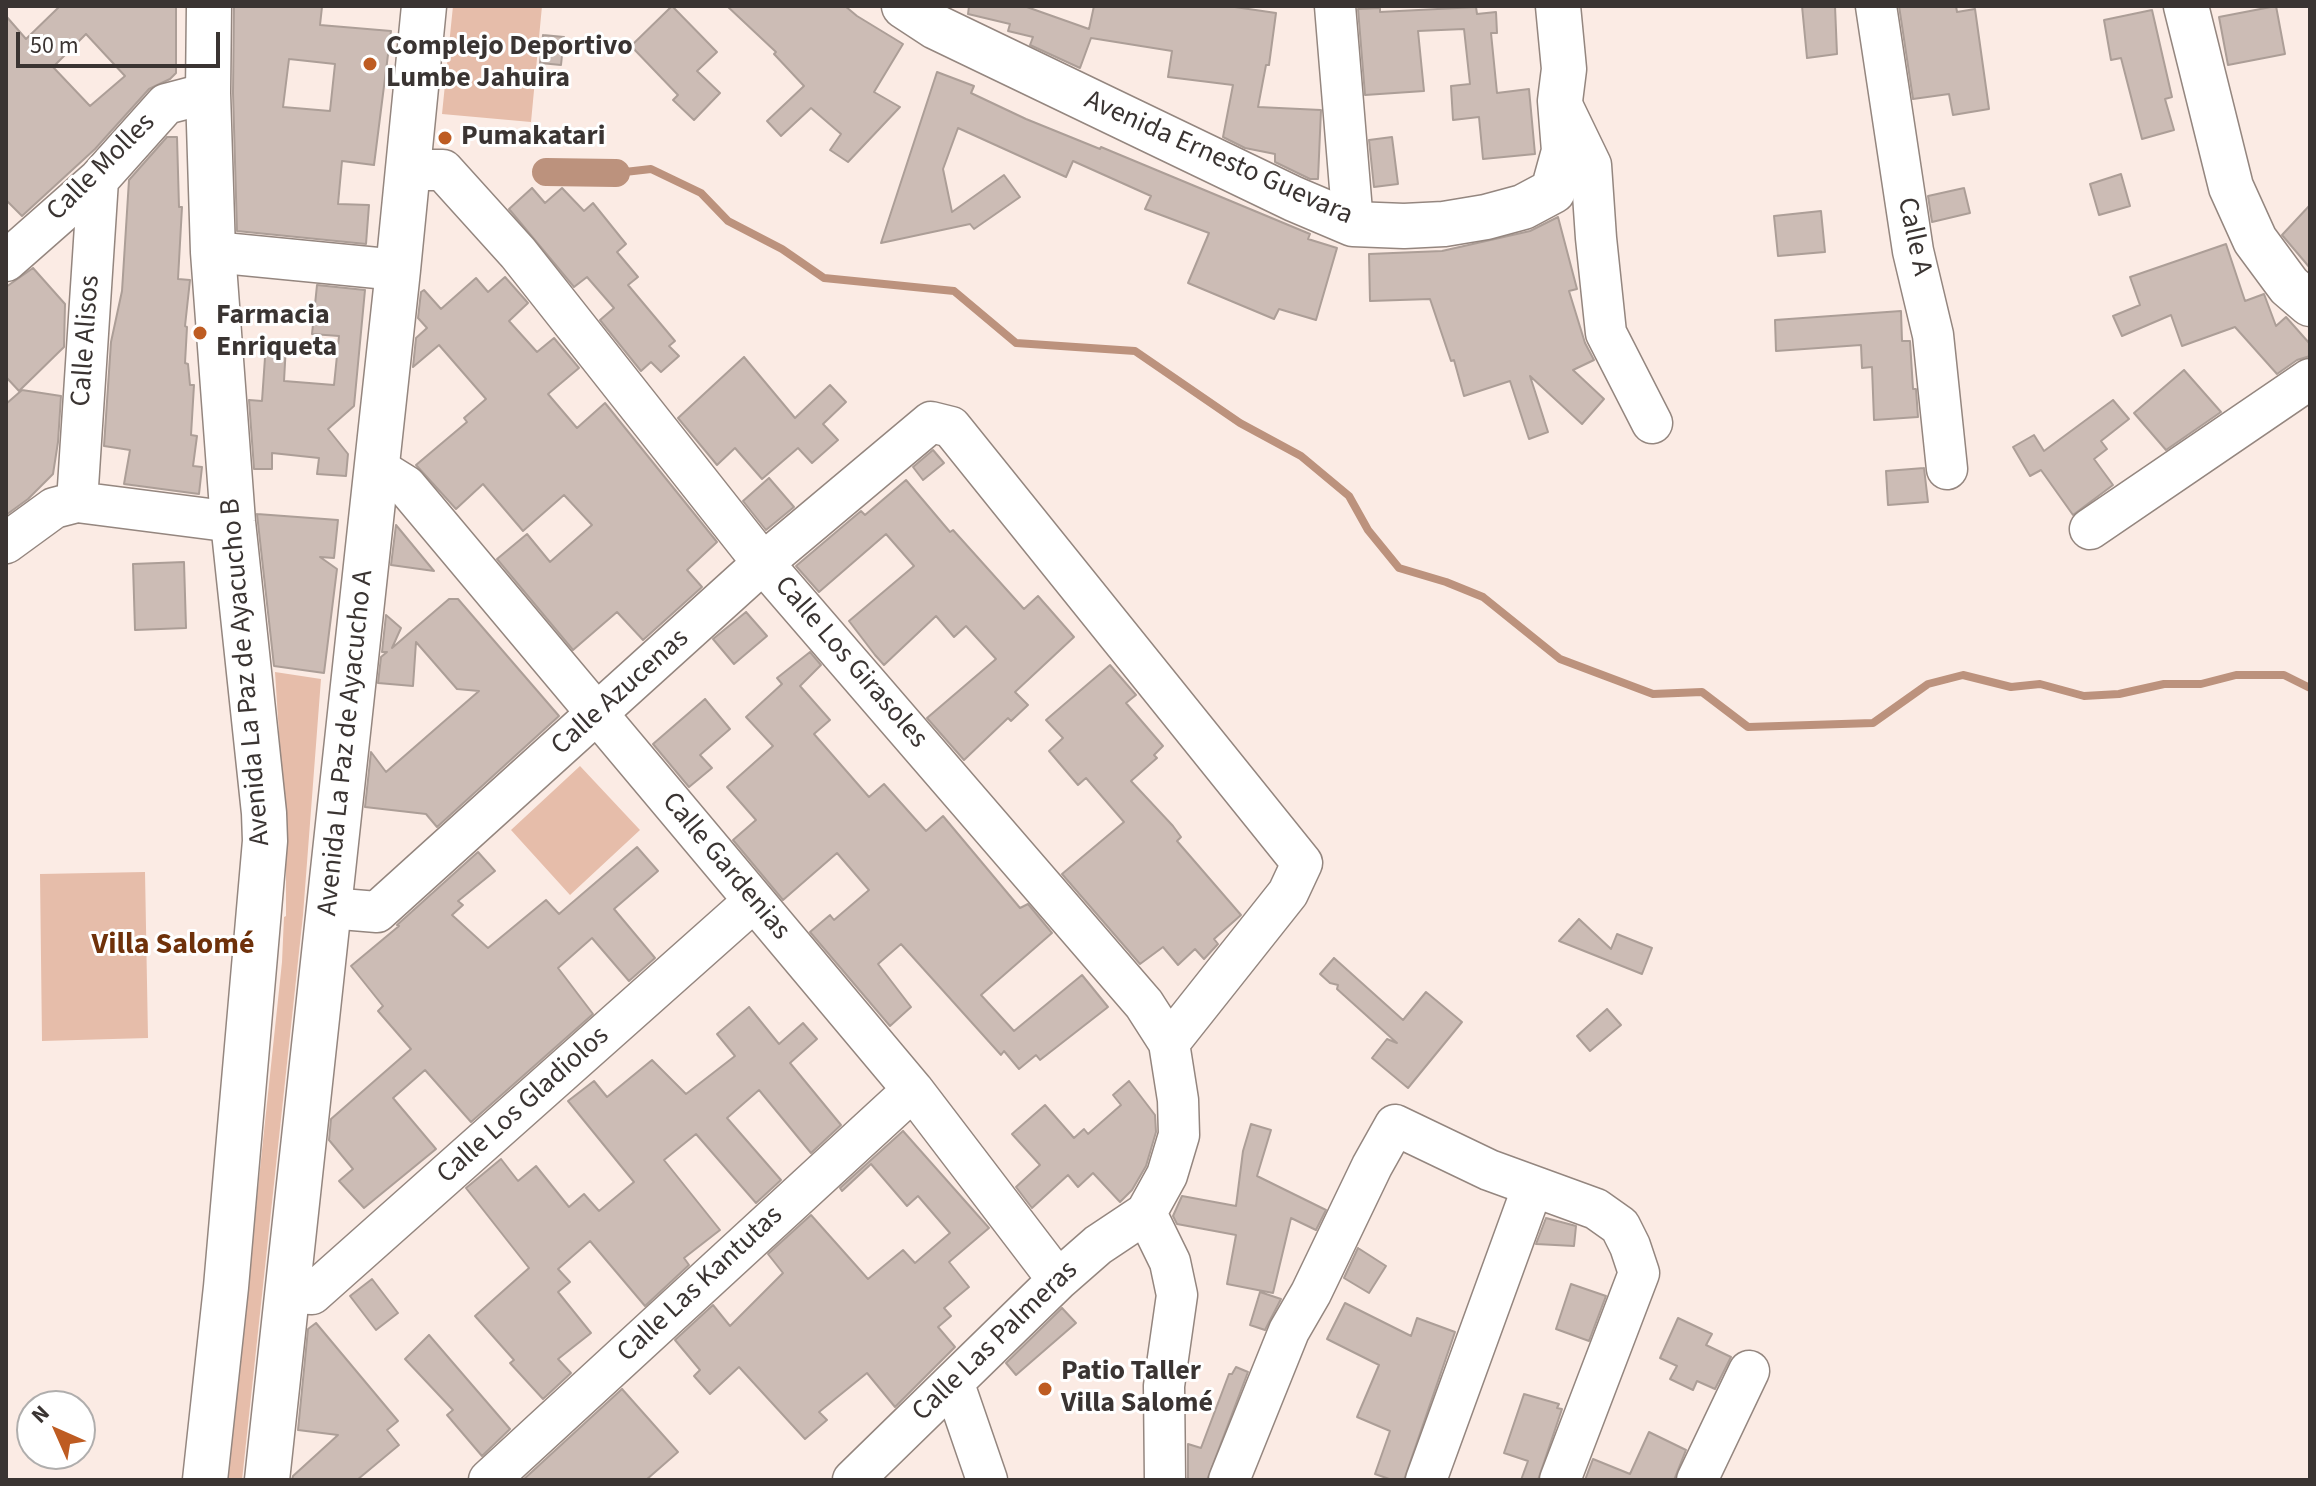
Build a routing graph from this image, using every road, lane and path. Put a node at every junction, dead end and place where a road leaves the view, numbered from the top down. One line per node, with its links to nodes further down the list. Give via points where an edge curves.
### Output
1 (209, 6): 8 (main road, Avenida La Paz de Ayacucho B)
2 (424, 6): 10 (main road, Avenida La Paz de Ayacucho A)
3 (904, 6): 12 (main road, Avenida Ernesto Guevara, via 950,34)
4 (1558, 6): 9 (main road, Avenida Ernesto Guevara, via 1564,69)
5 (1876, 6): 20 (street, Calle A, via 1913,251 1933,335)
6 (2186, 6): 16 (main road, via 2231,187 2255,240 2289,286)
7 (1326, 8): 12 (street)
8 (208, 93): 11 (street, Calle Molles, via 166,104); 13 (main road, Avenida La Paz de Ayacucho B)
9 (1560, 101): 12 (main road, Avenida Ernesto Guevara, via 1564,151 1553,191 1523,207 1444,224); 18 (street, via 1591,165 1606,333)
10 (408, 170): 15 (main road, Avenida La Paz de Ayacucho A); 25 (street, Calle Los Girasoles, via 443,170 518,253)
11 (98, 180): 14 (street, Calle Molles); 21 (street, Calle Alisos)
12 (1353, 224)
13 (213, 252): 15 (street); 22 (main road, Avenida La Paz de Ayacucho B)
14 (6, 261)
15 (398, 270): 19 (main road, Avenida La Paz de Ayacucho A)
16 (2310, 304)
17 (2310, 379): 23 (street)
18 (1652, 423)
19 (377, 468): 26 (street, Calle Gardenias, via 406,486); 28 (main road, Avenida La Paz de Ayacucho A)
20 (1947, 469)
21 (77, 502): 22 (street); 24 (street, via 54,508)
22 (233, 522): 37 (main road, Avenida La Paz de Ayacucho B, via 265,841)
23 (2090, 529)
24 (6, 543)
25 (763, 563): 26 (street, Calle Azucenas); 29 (street, Calle Los Girasoles, via 1144,1004); 29 (street, Calle Azucenas, via 931,422 951,427 1302,863 1288,893)
26 (597, 715): 27 (street, Calle Gardenias); 28 (street, Calle Azucenas, via 377,912)
27 (754, 901): 30 (street, Calle Gardenias); 34 (street, Calle Los Gladiolos, via 312,1294)
28 (329, 908): 34 (main road, Avenida La Paz de Ayacucho A)
29 (1169, 1043): 32 (street, Calle Los Girasoles, via 1179,1135 1167,1175)
30 (913, 1090): 33 (street, Calle Gardenias); 39 (street, Calle Las Kantutas)
31 (1533, 1186): 43 (street, via 1395,1125 1289,1331); 44 (street); 45 (street, via 1596,1209 1620,1226 1639,1273)
32 (1146, 1213): 33 (street, Calle Las Palmeras); 42 (street, via 1170,1262 1177,1295 1164,1386)
33 (1058, 1280): 36 (street, Calle Las Palmeras)
34 (287, 1293): 38 (main road, Avenida La Paz de Ayacucho A)
35 (1749, 1371): 46 (street)
36 (954, 1384): 40 (street, Calle Las Palmeras); 41 (street)
37 (205, 1480)
38 (267, 1480)
39 (489, 1480)
40 (853, 1480)
41 (987, 1480)
42 (1165, 1480)
43 (1229, 1480)
44 (1426, 1480)
45 (1560, 1480)
46 (1697, 1480)

